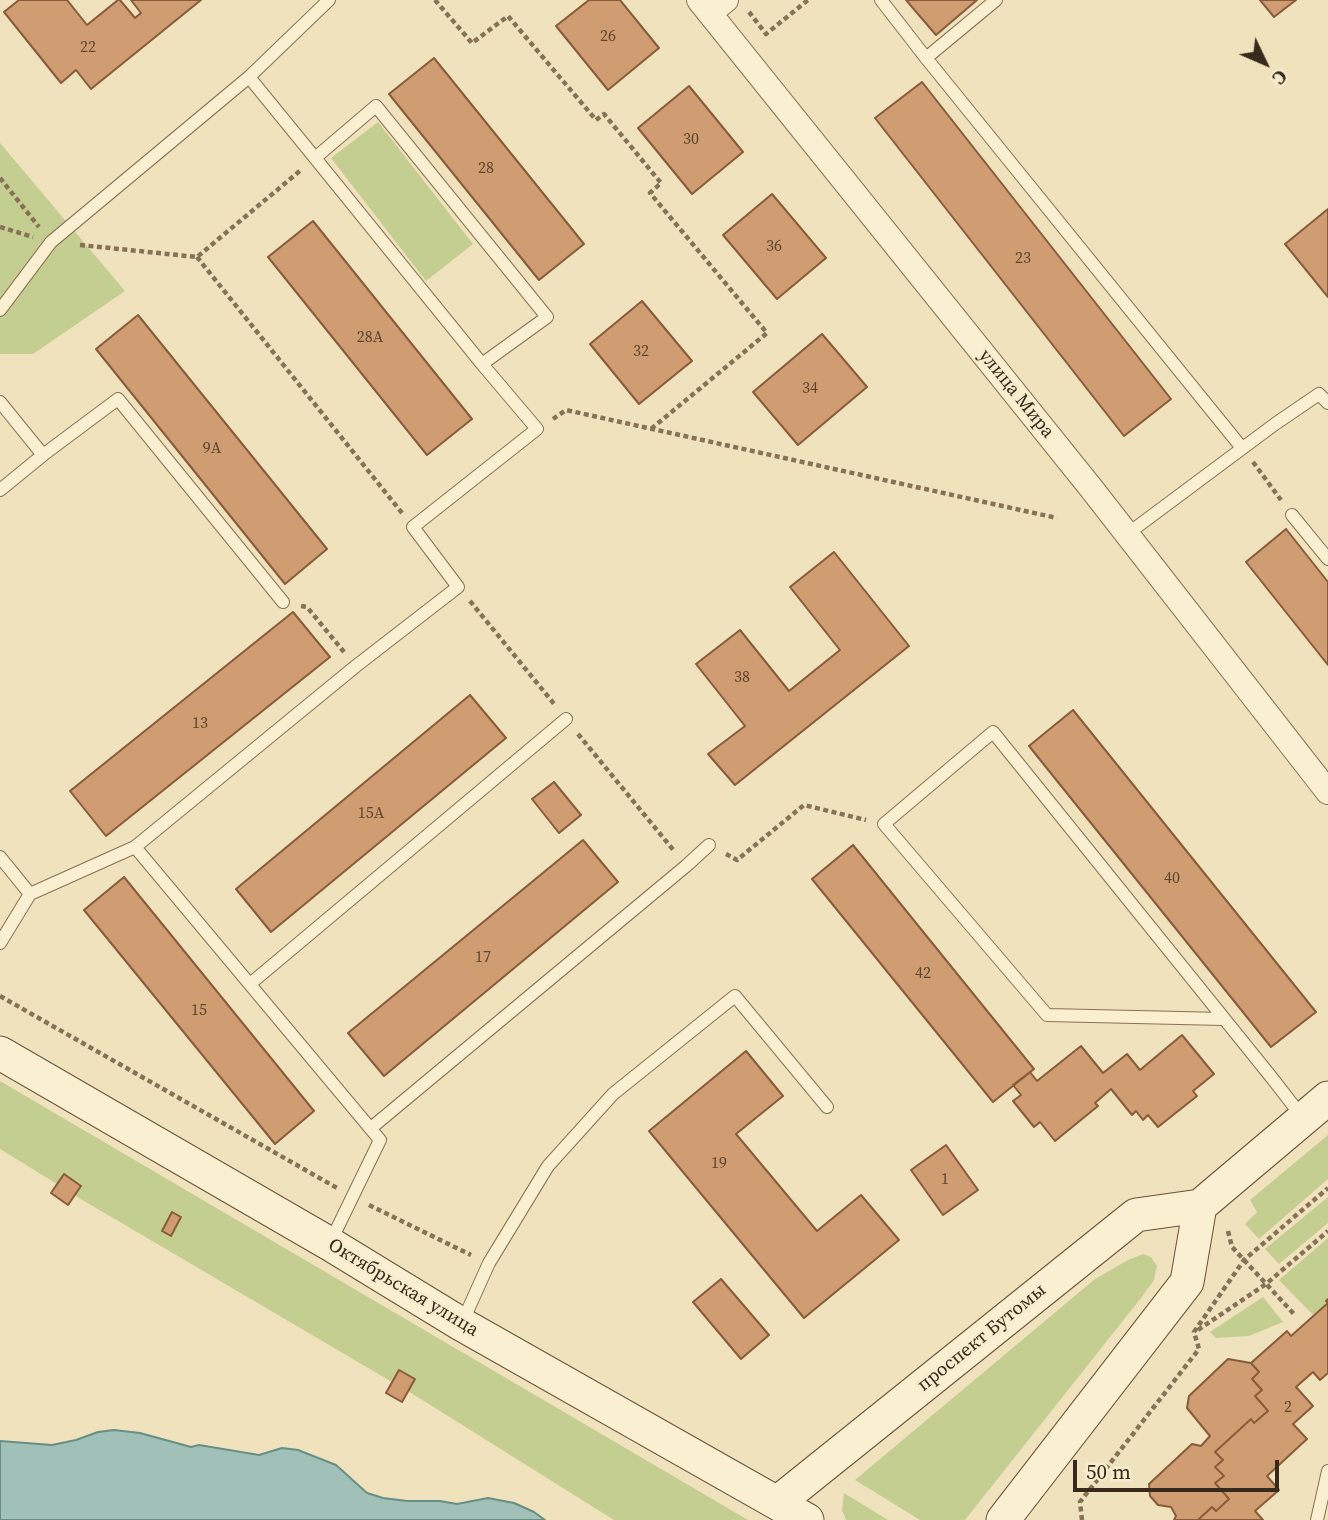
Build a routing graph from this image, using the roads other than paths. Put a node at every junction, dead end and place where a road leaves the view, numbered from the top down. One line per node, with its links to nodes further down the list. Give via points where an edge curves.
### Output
1 (329, 0): 6 (lane)
2 (881, 0): 5 (lane)
3 (996, 0): 5 (lane)
4 (720, 5): 16 (street, улица Мира)
5 (926, 58): 12 (lane)
6 (249, 77): 7 (lane); 8 (lane, via 51,242)
7 (314, 158): 9 (lane); 9 (lane, via 376,106 547,317)
8 (0, 310)
9 (482, 363): 22 (lane, via 537,429 413,527 458,587)
10 (0, 402): 13 (lane)
11 (1328, 403): 12 (lane, via 1319,394)
12 (1242, 448): 16 (lane)
13 (43, 455): 14 (lane); 18 (lane, via 118,399)
14 (0, 490)
15 (1292, 514): 17 (lane)
16 (1126, 535): 20 (street, улица Мира)
17 (1328, 559)
18 (283, 602)
19 (566, 719): 26 (lane)
20 (1328, 792)
21 (709, 845): 31 (lane)
22 (135, 847): 24 (lane); 26 (lane)
23 (0, 857): 24 (lane)
24 (30, 894): 25 (lane)
25 (0, 943)
26 (250, 984): 31 (lane)
27 (1224, 1020): 27 (lane, via 993,732 884,824 1047,1015); 30 (lane, via 1272,1078)
28 (0, 1053): 33 (street, Октябрьская улица)
29 (827, 1107): 34 (lane, via 735,996 613,1094 548,1166 489,1263)
30 (1316, 1108): 32 (street)
31 (370, 1128): 33 (lane, via 380,1140)
32 (1200, 1206): 36 (street, проспект Бутомы, via 1136,1214); 38 (street, via 1187,1282)
33 (330, 1244): 34 (street, Октябрьская улица)
34 (461, 1324): 36 (street, Октябрьская улица)
35 (1328, 1471): 39 (lane)
36 (778, 1503): 37 (street, Октябрьская улица)
37 (807, 1520)
38 (1003, 1520)
39 (1318, 1520)

